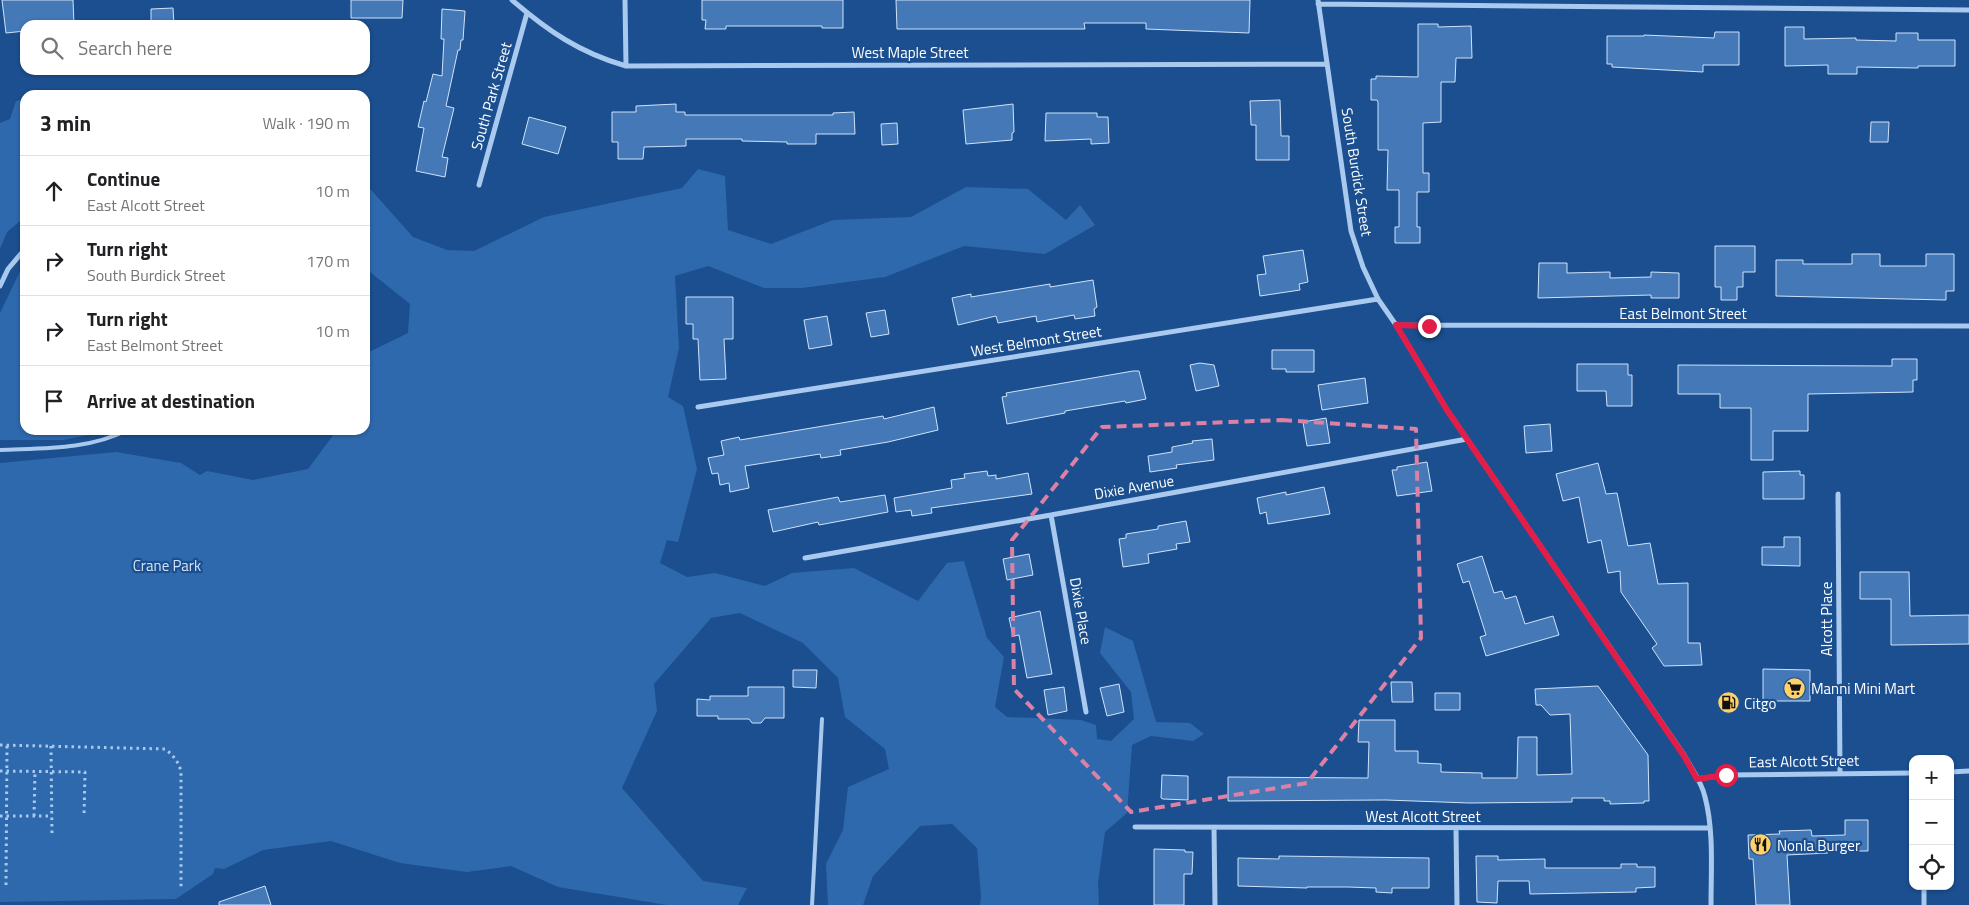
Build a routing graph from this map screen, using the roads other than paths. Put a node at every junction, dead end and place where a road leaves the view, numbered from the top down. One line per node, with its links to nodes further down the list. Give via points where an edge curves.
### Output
1 (512, 0): 5 (street, West Maple Street)
2 (626, 0): 7 (street)
3 (1318, 2): 4 (street); 6 (street, South Burdick Street)
4 (1969, 10)
5 (527, 13): 7 (street, West Maple Street, via 581,50); 8 (street, South Park Street)
6 (1326, 64): 7 (street, West Maple Street); 11 (street, South Burdick Street, via 1351,230)
7 (626, 66)
8 (479, 185)
9 (20, 255): 10 (street)
10 (0, 286)
11 (1378, 299): 12 (street, South Burdick Street); 14 (street, West Belmont Street)
12 (1396, 325): 13 (street, East Belmont Street); 16 (street, South Burdick Street)
13 (1969, 326)
14 (698, 407)
15 (117, 435): 17 (lane, via 64,447)
16 (1467, 438): 19 (street, Dixie Avenue); 27 (street, South Burdick Street)
17 (0, 450)
18 (1838, 494): 26 (street, Alcott Place)
19 (1051, 515): 20 (street, Dixie Avenue); 21 (street, Dixie Place)
20 (805, 558)
21 (1086, 712)
22 (822, 719): 33 (lane)
23 (1969, 771): 25 (street)
24 (1909, 772): 26 (street, East Alcott Street)
25 (1954, 772)
26 (1840, 774): 27 (street, East Alcott Street, via 1726,775)
27 (1697, 779): 30 (street, South Burdick Street, via 1705,795)
28 (1135, 827): 29 (street, West Alcott Street)
29 (1214, 828): 31 (street, West Alcott Street); 34 (street)
30 (1710, 828): 31 (street, West Alcott Street); 36 (street, South Burdick Street)
31 (1456, 829): 35 (street)
32 (1924, 890): 37 (street)
33 (812, 905)
34 (1215, 905)
35 (1456, 905)
36 (1711, 905)
37 (1924, 905)

